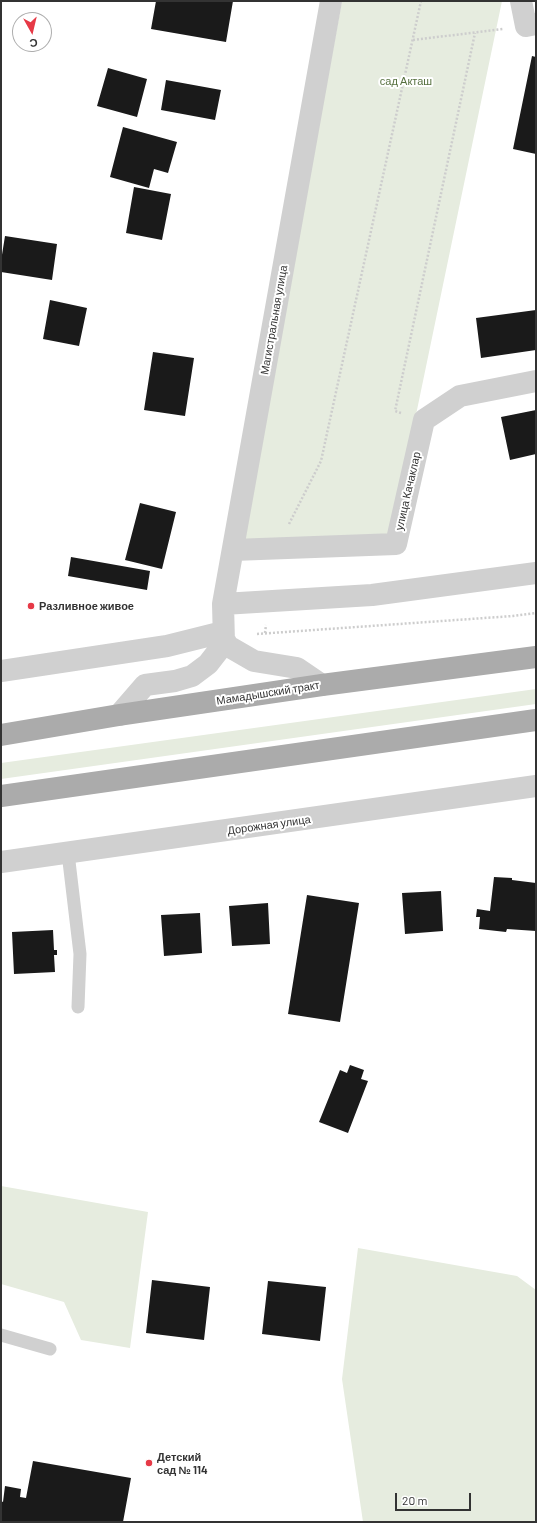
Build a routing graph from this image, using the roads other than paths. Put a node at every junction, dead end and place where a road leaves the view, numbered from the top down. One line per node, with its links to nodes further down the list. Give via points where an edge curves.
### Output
1 (331, 1): 5 (street, Магистральная улица)
2 (521, 1): 3 (street)
3 (531, 25)
4 (536, 381): 5 (street, улица Качаклар, via 460,396 424,420 396,544)
5 (233, 550): 7 (street, Магистральная улица)
6 (536, 573): 7 (street, via 372,595)
7 (224, 604): 8 (street, Магистральная улица)
8 (224, 636): 10 (street); 11 (street, via 228,646 254,661 297,668); 12 (street, Магистральная улица, via 222,646 208,664 192,676 145,685)
9 (536, 658): 11 (main road, Мамадышский тракт)
10 (1, 671)
11 (322, 685): 12 (main road, Мамадышский тракт)
12 (119, 715): 14 (main road, Мамадышский тракт)
13 (536, 720): 16 (main road)
14 (1, 735)
15 (536, 786): 17 (street, Дорожная улица)
16 (1, 796)
17 (68, 853): 18 (street, Дорожная улица); 19 (lane, via 80,954)
18 (1, 862)
19 (78, 1007)
20 (1, 1335): 21 (lane)
21 (50, 1348)

